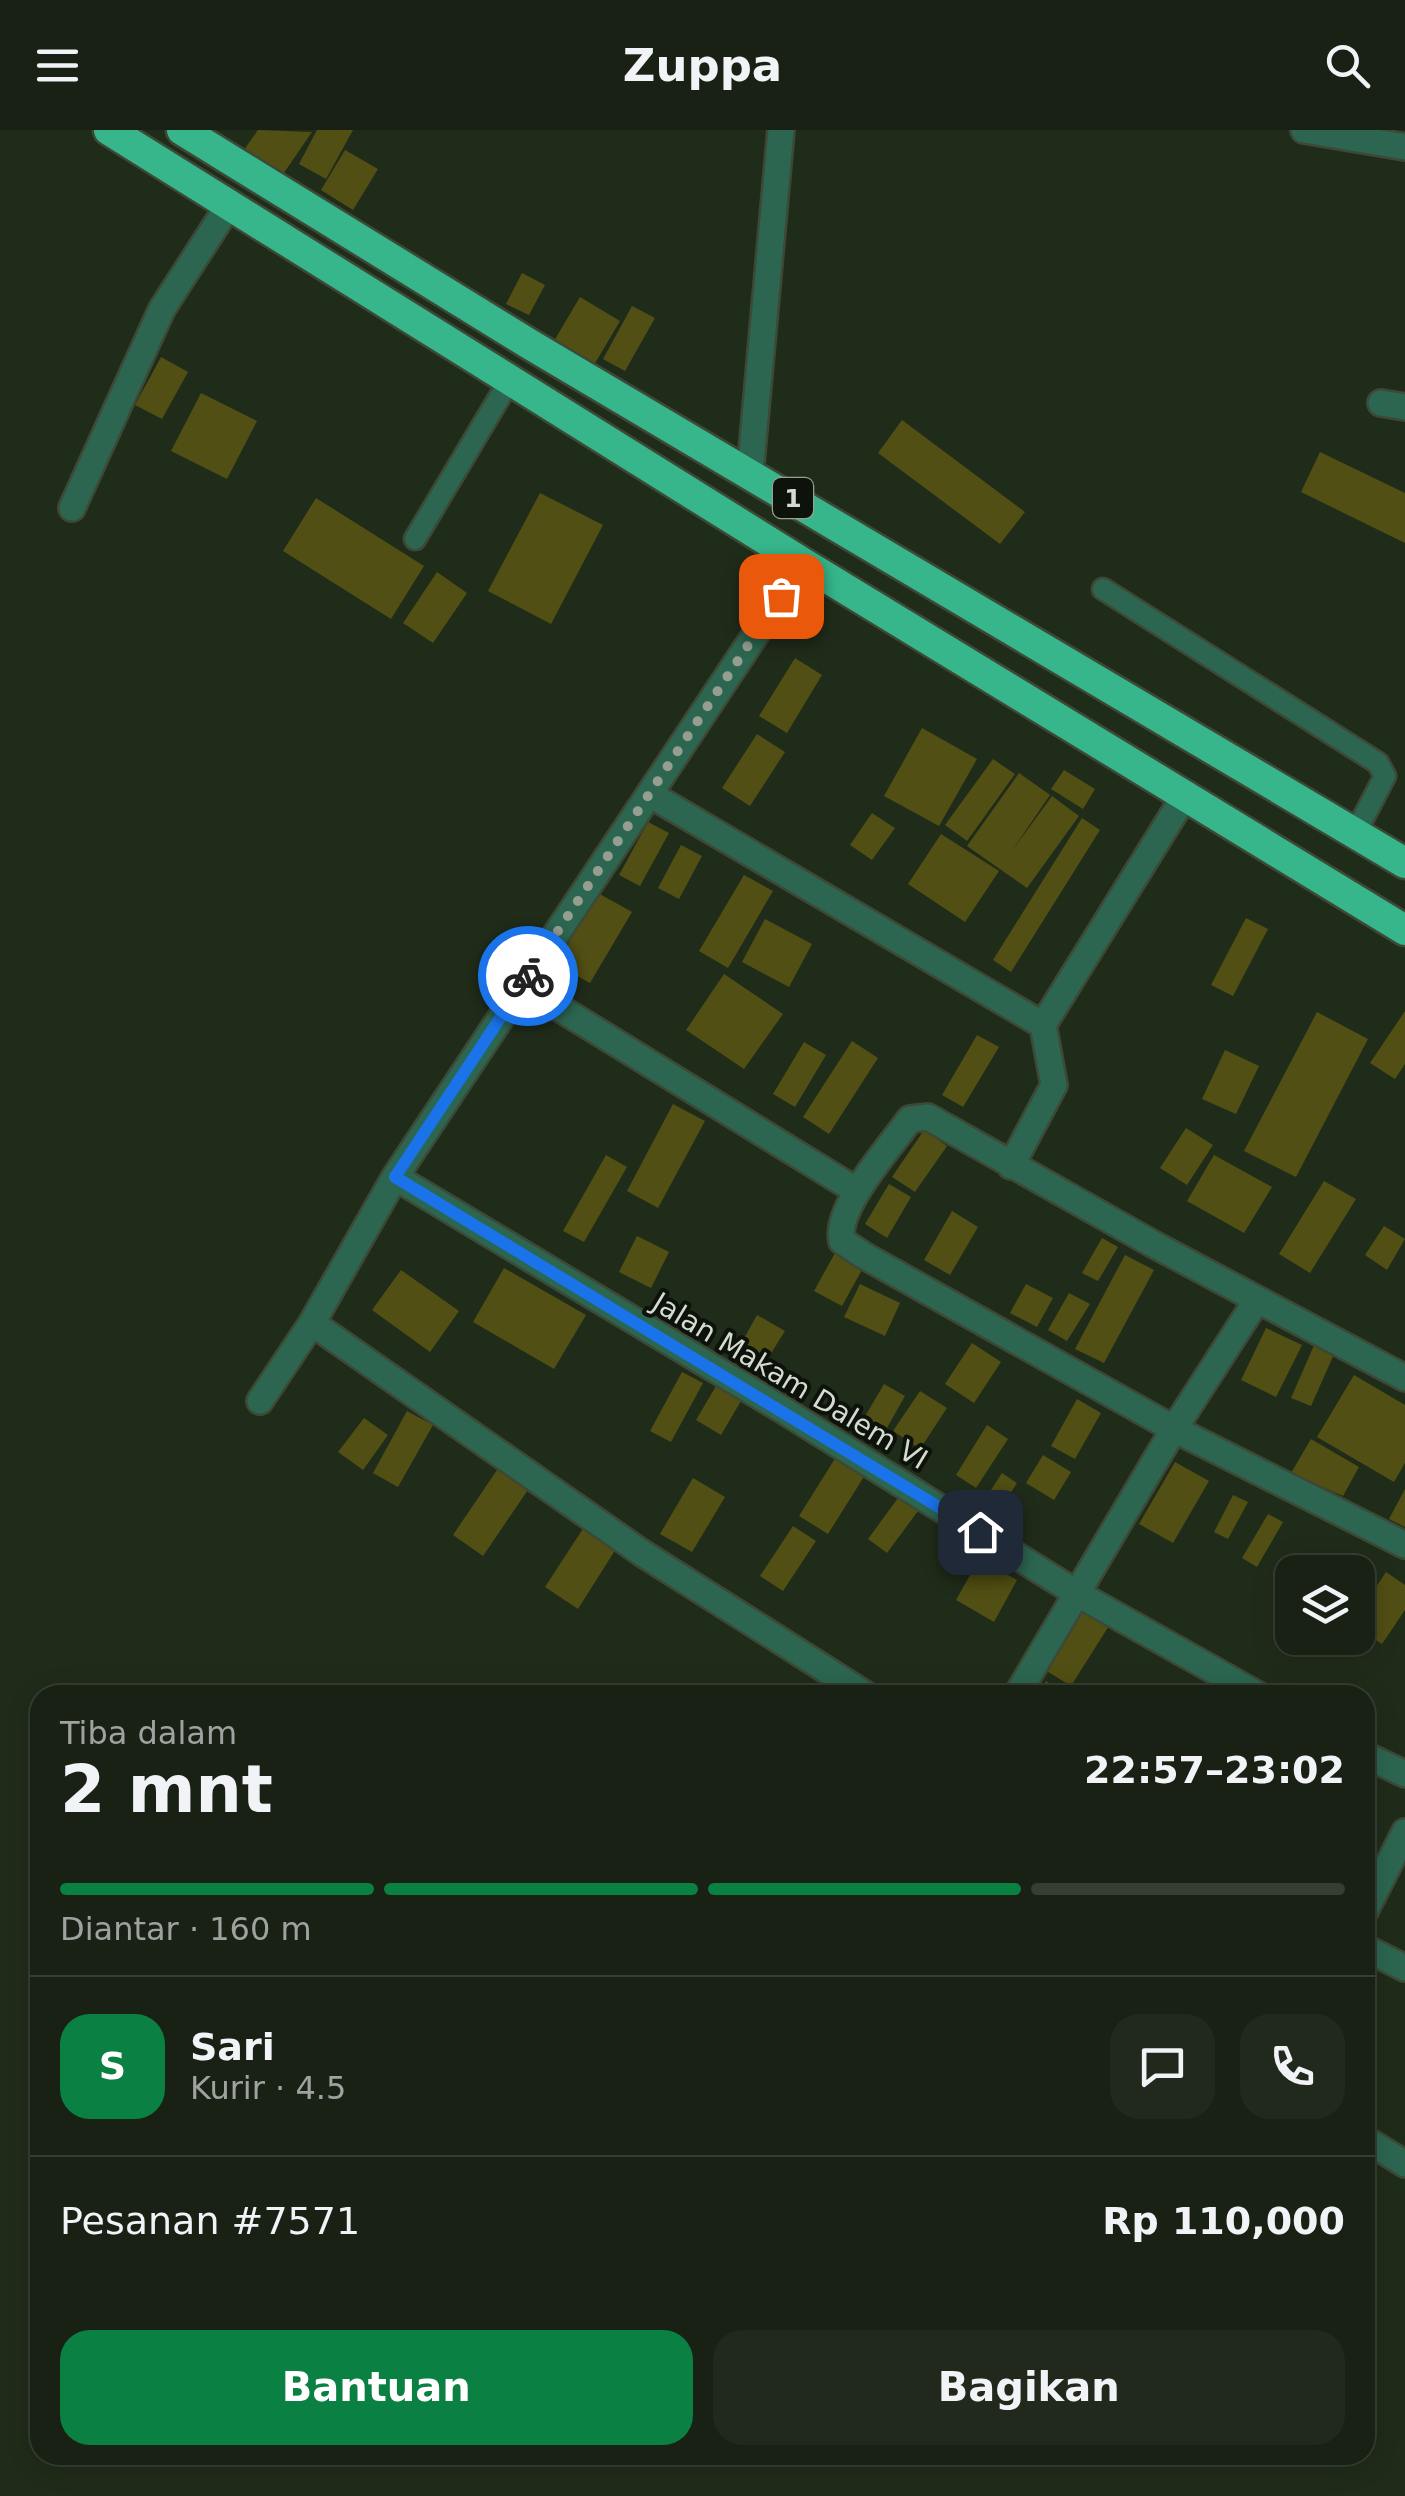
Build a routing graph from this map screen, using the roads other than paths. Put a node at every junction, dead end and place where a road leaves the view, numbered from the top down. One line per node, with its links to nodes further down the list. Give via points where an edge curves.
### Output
1 (109, 130): 7 (highway, 1)
2 (182, 130): 6 (highway, 1)
3 (781, 130): 9 (street)
4 (1304, 130): 5 (street)
5 (1405, 147)
6 (250, 172): 7 (highway); 9 (highway, 1)
7 (229, 205): 8 (highway, 1); 10 (street, via 162,309)
8 (512, 378): 11 (lane); 12 (highway, 1)
9 (750, 474): 16 (highway, 1)
10 (72, 508)
11 (415, 539)
12 (803, 563): 14 (highway, 1); 15 (street)
13 (1102, 589): 16 (lane, via 1378,762 1384,786)
14 (1186, 794): 18 (highway, 1); 20 (street)
15 (651, 795): 19 (street); 20 (street)
16 (1357, 830): 17 (highway, 1)
17 (1405, 862)
18 (1405, 930)
19 (522, 985): 22 (street); 23 (street)
20 (1044, 1025): 21 (street, via 1054,1086)
21 (1011, 1166): 23 (street, via 938,1121 917,1116); 24 (street)
22 (395, 1177): 25 (street); 30 (street, Jalan Makam Dalem VI)
23 (858, 1191): 28 (street, via 842,1241)
24 (1258, 1300): 26 (street); 28 (street)
25 (312, 1323): 27 (street); 31 (street, via 642,1553)
26 (1405, 1378)
27 (260, 1400)
28 (1174, 1428): 29 (street); 30 (street)
29 (1405, 1545)
30 (1078, 1594): 32 (street); 33 (street, Jalan Makam Dalem VI)
31 (850, 1685)
32 (1024, 1685)
33 (1240, 1685)
34 (1375, 1760): 35 (street)
35 (1405, 1774)
36 (1405, 1832): 37 (street)
37 (1375, 1891)
38 (1375, 1953): 39 (street)
39 (1405, 1968)
40 (1375, 2145): 41 (street)
41 (1405, 2164)

